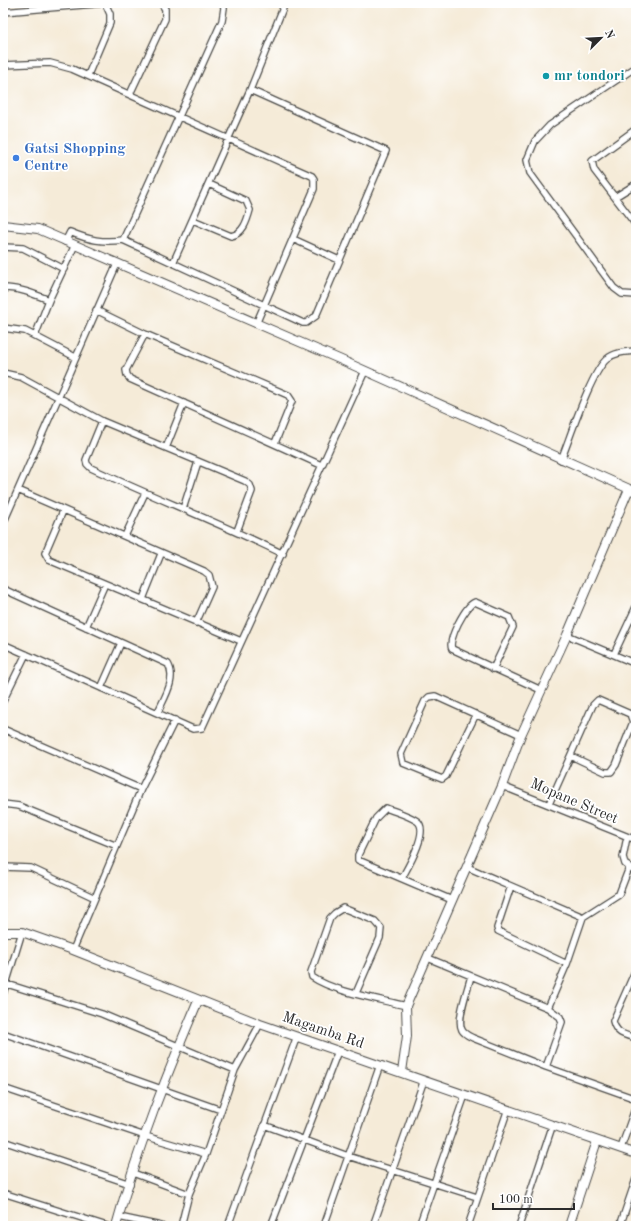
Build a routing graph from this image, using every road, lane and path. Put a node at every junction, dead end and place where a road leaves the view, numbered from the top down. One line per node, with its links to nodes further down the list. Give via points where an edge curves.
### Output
1 (106, 3): 5 (street); 8 (street, via 110,23)
2 (161, 3): 10 (street, via 166,13 165,19)
3 (223, 3): 11 (street, via 222,21)
4 (285, 3): 9 (street)
5 (3, 12)
6 (3, 65): 8 (street, via 61,65)
7 (636, 67): 30 (street, via 550,125 535,141 526,160 530,172 614,288 622,294)
8 (88, 75): 10 (street)
9 (250, 90): 13 (street); 25 (street, via 386,151)
10 (130, 94): 11 (street)
11 (178, 117): 13 (street); 21 (street)
12 (636, 129): 16 (street, via 592,161 594,170)
13 (229, 137): 14 (street); 20 (street, via 312,176 314,189)
14 (209, 184): 17 (street); 17 (street, via 246,201 250,210 243,228 231,236)
15 (636, 184): 16 (street)
16 (615, 197): 19 (street)
17 (193, 220): 26 (street)
18 (3, 225): 22 (street, via 38,229)
19 (636, 225)
20 (293, 238): 25 (street); 32 (street)
21 (123, 240): 22 (street, via 102,242 70,232); 26 (street)
22 (65, 242): 23 (street)
23 (74, 246): 27 (street); 28 (street)
24 (3, 247): 28 (street, via 23,248)
25 (339, 260): 32 (street, via 316,316 310,321 303,322)
26 (173, 263): 32 (street)
27 (117, 264): 33 (street); 34 (street)
28 (64, 269): 31 (street)
29 (3, 288): 31 (street, via 25,290)
30 (636, 295)
31 (49, 300): 37 (street)
32 (264, 305): 34 (street)
33 (96, 310): 36 (street); 39 (street)
34 (256, 324): 40 (street)
35 (3, 328): 37 (street, via 17,329)
36 (145, 334): 43 (street, via 126,370 127,375); 45 (street, via 288,395 292,401)
37 (35, 336): 39 (street)
38 (636, 351): 47 (street, via 622,352 607,359 596,373)
39 (75, 357): 42 (street)
40 (365, 371): 47 (street); 49 (street)
41 (3, 373): 42 (street, via 21,377)
42 (58, 399): 44 (street); 50 (street)
43 (184, 403): 45 (street); 46 (street)
44 (102, 421): 46 (street); 52 (street, via 86,460 87,464)
45 (275, 443): 49 (street)
46 (166, 448): 48 (street)
47 (561, 460): 51 (street)
48 (198, 462): 53 (street); 56 (street, via 250,485 252,491)
49 (321, 465): 59 (street)
50 (18, 490): 54 (street); 55 (street)
51 (632, 490): 66 (street)
52 (145, 493): 53 (street); 57 (street)
53 (184, 509): 56 (street)
54 (63, 511): 57 (street); 60 (street, via 45,553 49,560)
55 (3, 524)
56 (237, 531): 59 (street)
57 (125, 536): 58 (street)
58 (161, 554): 62 (street); 64 (street, via 210,575 212,587)
59 (283, 554): 67 (street)
60 (105, 584): 62 (street); 65 (street)
61 (3, 589): 65 (street)
62 (142, 598): 64 (street)
63 (636, 607): 71 (street)
64 (196, 623): 67 (street)
65 (86, 627): 68 (street)
66 (567, 635): 71 (street); 75 (street)
67 (242, 641): 79 (street, via 202,728 193,729)
68 (121, 643): 74 (street); 77 (street, via 168,664 171,669 172,679)
69 (3, 644): 70 (street)
70 (26, 654): 74 (street); 76 (street)
71 (614, 654): 72 (street)
72 (636, 664)
73 (494, 669): 73 (street, via 452,649 450,645 468,605 475,602 509,617 511,621 512,627); 75 (street)
74 (101, 688): 77 (street)
75 (542, 690): 81 (street)
76 (3, 701)
77 (158, 712): 79 (street)
78 (476, 714): 78 (street, via 435,696 429,697 424,701 401,754 403,763 442,779 446,776); 81 (street)
79 (174, 720): 84 (street)
80 (3, 729): 84 (street)
81 (521, 735): 83 (street)
82 (571, 756): 82 (street, via 588,713 598,700 630,714 633,722 611,772 605,772); 86 (street)
83 (502, 786): 86 (street, Mopane Street); 91 (street)
84 (141, 789): 89 (street)
85 (3, 804): 89 (street, via 19,806)
86 (549, 804): 87 (street, Mopane Street)
87 (627, 837): 88 (street, Mopane Street); 92 (street, via 623,857 625,864)
88 (636, 840)
89 (117, 846): 96 (street)
90 (3, 866): 96 (street, via 31,868)
91 (467, 867): 95 (street); 97 (street)
92 (630, 868): 93 (street); 98 (street, via 619,894)
93 (636, 872)
94 (402, 878): 94 (street, via 358,860 376,818 386,808 418,822 422,828 422,836); 97 (street)
95 (511, 886): 98 (street); 103 (street, via 498,931)
96 (95, 898): 101 (street)
97 (452, 900): 102 (street)
98 (583, 917): 103 (street)
99 (3, 932): 100 (street, Magamba Rd)
100 (22, 932): 101 (street, Magamba Rd); 106 (street)
101 (73, 950): 109 (street, Magamba Rd)
102 (428, 958): 105 (street); 110 (street)
103 (567, 964): 111 (street)
104 (636, 969): 115 (street, via 613,1021 614,1027 620,1033)
105 (471, 976): 111 (street); 119 (street, via 460,1022 462,1030 472,1038)
106 (7, 984): 108 (street); 116 (street, via 102,1014)
107 (356, 993): 107 (street, via 319,981 312,977 311,972 330,918 343,908 375,921 381,928 380,938); 110 (street)
108 (3, 994)
109 (198, 1001): 112 (street, Magamba Rd); 116 (street)
110 (406, 1006): 121 (street, via 407,1036)
111 (548, 1008): 119 (street, via 560,1016 562,1022)
112 (260, 1024): 114 (street, Magamba Rd); 120 (street)
113 (3, 1033): 124 (street)
114 (297, 1036): 117 (street, Magamba Rd); 131 (street)
115 (636, 1038)
116 (179, 1046): 120 (street); 124 (street)
117 (338, 1051): 118 (street, Magamba Rd); 133 (street)
118 (380, 1065): 121 (street, Magamba Rd); 139 (street)
119 (546, 1066): 126 (street)
120 (235, 1070): 129 (street)
121 (402, 1072): 122 (street, Magamba Rd)
122 (424, 1080): 125 (street, Magamba Rd); 140 (street)
123 (3, 1088): 132 (street)
124 (162, 1090): 129 (street); 132 (street)
125 (465, 1095): 128 (street, Magamba Rd); 144 (street)
126 (636, 1099)
127 (636, 1106): 136 (street)
128 (508, 1109): 130 (street, Magamba Rd); 147 (street)
129 (221, 1110): 137 (street)
130 (553, 1124): 135 (street, Magamba Rd); 159 (street)
131 (264, 1125): 133 (street); 153 (street)
132 (145, 1136): 137 (street); 141 (street)
133 (304, 1139): 139 (street); 154 (street)
134 (3, 1141): 143 (street)
135 (598, 1141): 136 (street, Magamba Rd); 160 (street)
136 (621, 1148): 138 (street, Magamba Rd)
137 (206, 1154): 146 (street)
138 (636, 1154)
139 (348, 1156): 140 (street); 155 (street)
140 (392, 1170): 144 (street); 156 (street)
141 (133, 1173): 143 (street); 146 (street)
142 (636, 1179): 161 (street)
143 (130, 1184): 148 (street)
144 (433, 1184): 147 (street); 157 (street)
145 (3, 1193): 149 (street)
146 (189, 1194): 152 (street)
147 (477, 1197): 158 (street)
148 (119, 1217): 150 (street); 151 (street)
149 (106, 1226)
150 (116, 1226)
151 (161, 1226)
152 (181, 1226)
153 (228, 1226)
154 (271, 1226)
155 (324, 1226)
156 (372, 1226)
157 (419, 1226)
158 (468, 1226)
159 (519, 1226)
160 (569, 1226)
161 (620, 1226)

